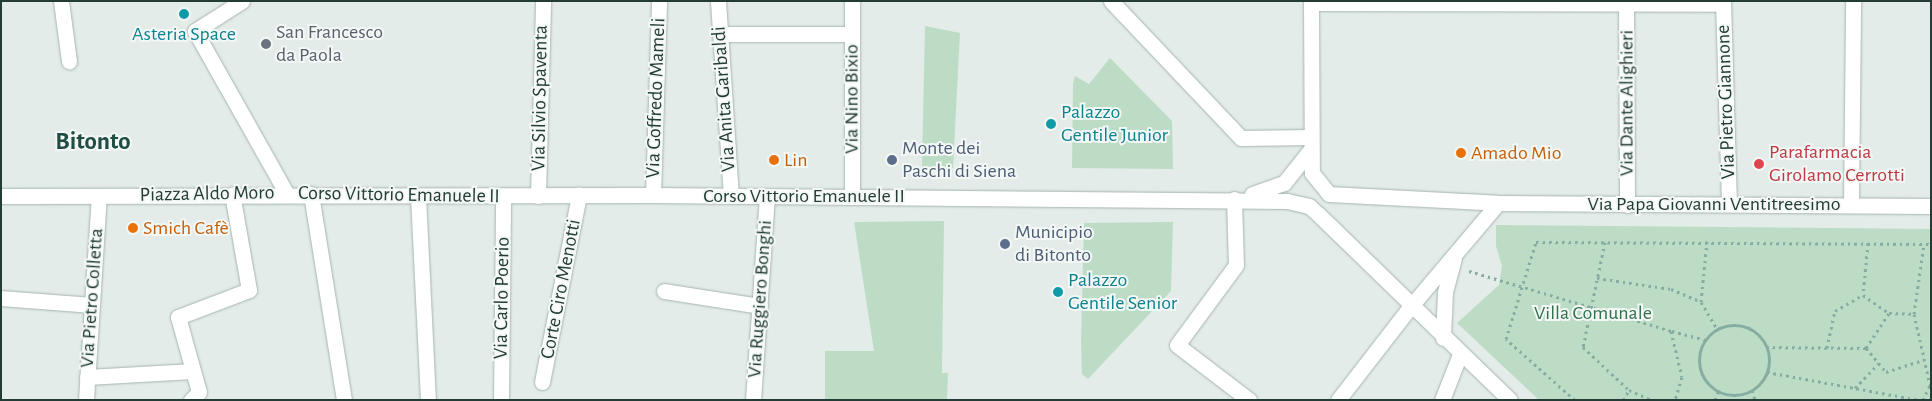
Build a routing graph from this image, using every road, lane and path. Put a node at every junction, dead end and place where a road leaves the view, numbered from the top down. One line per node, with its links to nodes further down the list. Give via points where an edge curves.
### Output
1 (61, 1): 14 (street)
2 (242, 1): 17 (street, Piazza Aldo Moro, via 195,31)
3 (543, 1): 25 (street, Via Silvio Spaventa)
4 (659, 1): 20 (street, Via Goffredo Mameli)
5 (718, 1): 12 (street, Via Anita Garibaldi)
6 (852, 1): 13 (street, Via Nino Bixio)
7 (1111, 1): 15 (street, via 1242,138)
8 (1853, 1): 32 (street)
9 (1311, 2): 10 (street); 15 (street)
10 (1626, 2): 11 (street); 33 (street, Via Dante Alighieri)
11 (1723, 3): 31 (street, Via Pietro Giannone)
12 (720, 34): 13 (street); 26 (street, Via Anita Garibaldi)
13 (852, 34): 28 (street, Via Nino Bixio)
14 (69, 61)
15 (1311, 143): 29 (street, via 1284,183); 30 (street, Via Papa Giovanni Ventitreesimo, via 1312,173 1321,189 1338,196)
16 (232, 194): 17 (street, Piazza Aldo Moro); 22 (street, Piazza Aldo Moro); 63 (street, via 249,290 180,314)
17 (287, 194): 18 (street, Corso Vittorio Emanuele II)
18 (311, 194): 23 (street, Corso Vittorio Emanuele II); 74 (street)
19 (579, 195): 20 (street, Corso Vittorio Emanuele II); 25 (street, Corso Vittorio Emanuele II); 66 (street, Corte Ciro Menotti)
20 (653, 195): 26 (street, Corso Vittorio Emanuele II)
21 (1, 196): 22 (street, Piazza Aldo Moro)
22 (99, 196): 47 (street, Via Pietro Colletta)
23 (418, 196): 24 (street, Corso Vittorio Emanuele II); 75 (street)
24 (503, 196): 25 (street, Corso Vittorio Emanuele II); 76 (street, Via Carlo Poerio)
25 (538, 196)
26 (731, 196): 27 (street, Corso Vittorio Emanuele II)
27 (767, 197): 28 (street, Corso Vittorio Emanuele II); 48 (street, Via Ruggiero Bonghi)
28 (852, 197): 29 (street, Corso Vittorio Emanuele II)
29 (1234, 199): 49 (street, Corso Vittorio Emanuele II, via 1299,203 1318,214); 78 (street, via 1236,266 1177,345)
30 (1498, 203): 33 (street, Via Papa Giovanni Ventitreesimo); 40 (street)
31 (1728, 203): 32 (street, Via Papa Giovanni Ventitreesimo); 33 (street, Via Papa Giovanni Ventitreesimo)
32 (1851, 204): 34 (street, Via Papa Giovanni Ventitreesimo)
33 (1627, 205)
34 (1931, 206)
35 (1707, 241): 36 (path); 37 (path); 46 (path)
36 (1605, 242): 41 (path); 42 (path, via 1536,242)
37 (1868, 243): 38 (path); 44 (path)
38 (1924, 244): 39 (path); 52 (path)
39 (1931, 244)
40 (1454, 260): 42 (path); 49 (street); 55 (street, via 1445,292)
41 (1597, 278): 46 (path, via 1671,289); 50 (path)
42 (1522, 286): 50 (path); 82 (path, via 1506,339)
43 (664, 291): 48 (street)
44 (1863, 295): 51 (path); 58 (path, via 1835,311)
45 (1, 298): 47 (street)
46 (1701, 302): 53 (path)
47 (92, 305): 65 (street, Via Pietro Colletta)
48 (760, 306): 77 (street, Via Ruggiero Bonghi)
49 (1411, 306): 55 (street, Corso Vittorio Emanuele II); 79 (street)
50 (1590, 307): 54 (path); 69 (path, via 1583,347)
51 (1888, 313): 52 (path); 59 (path)
52 (1914, 314): 61 (path)
53 (1718, 330): 56 (path); 57 (path, via 1744,327)
54 (1671, 331): 56 (path); 85 (path, via 1682,377)
55 (1443, 338): 60 (street, Corso Vittorio Emanuele II)
56 (1705, 340): 71 (path, via 1698,363 1708,385)
57 (1766, 347): 58 (path); 64 (path)
58 (1827, 348): 59 (path)
59 (1866, 348): 62 (path)
60 (1460, 354): 80 (street); 81 (street, Corso Vittorio Emanuele II)
61 (1924, 360): 62 (path, via 1886,372); 67 (path)
62 (1879, 363): 68 (path)
63 (193, 371): 65 (street); 73 (street, via 199,395)
64 (1767, 372): 68 (path); 70 (path)
65 (87, 378): 72 (street, Via Pietro Colletta)
66 (542, 382)
67 (1930, 385): 89 (path)
68 (1855, 388): 88 (path)
69 (1629, 390): 83 (path); 84 (path)
70 (1752, 390): 71 (path, via 1729,395); 87 (path)
71 (1718, 392): 86 (path)
72 (86, 400)
73 (191, 400)
74 (344, 400)
75 (428, 400)
76 (500, 400)
77 (753, 400)
78 (1249, 400)
79 (1338, 400)
80 (1442, 400)
81 (1510, 400)
82 (1574, 400)
83 (1624, 400)
84 (1652, 400)
85 (1675, 400)
86 (1715, 400)
87 (1755, 400)
88 (1919, 400)
89 (1923, 400)

